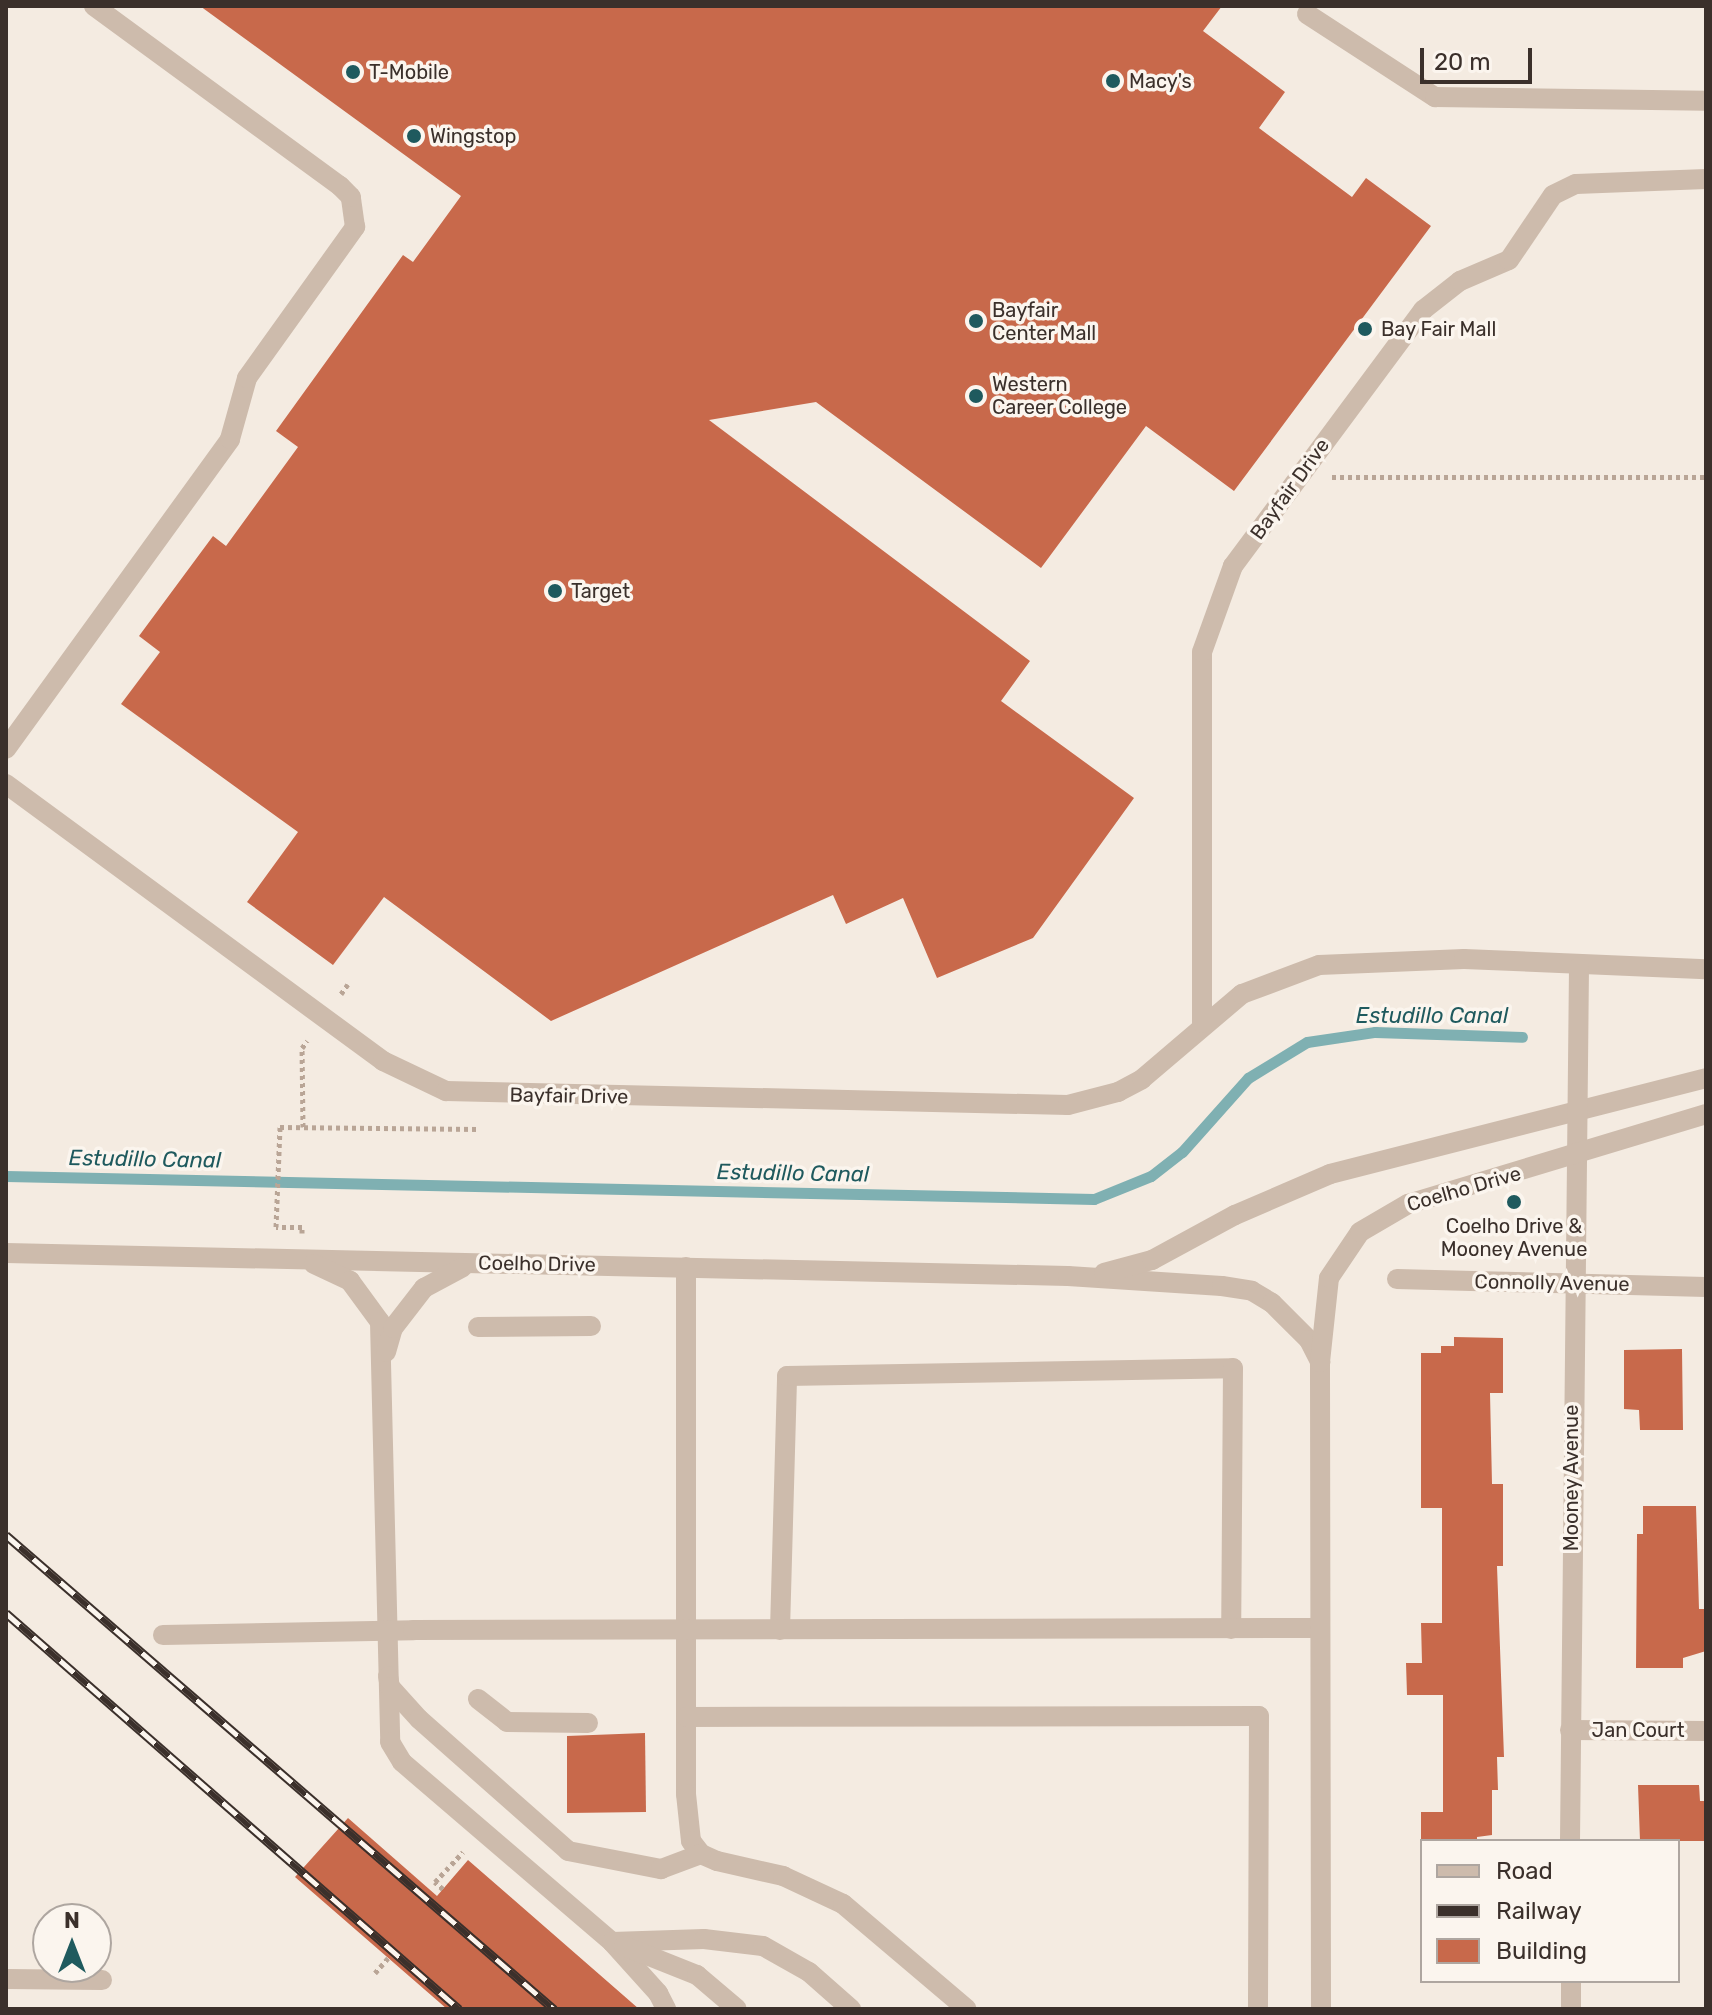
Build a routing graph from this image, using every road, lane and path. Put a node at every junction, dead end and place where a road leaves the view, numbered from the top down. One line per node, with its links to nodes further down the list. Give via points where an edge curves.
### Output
1 (94, 6): 7 (street, via 340,186 351,197 355,227 247,378 230,439)
2 (1307, 14): 3 (street, via 1435,97)
3 (1706, 101)
4 (1706, 179): 5 (street, Bayfair Drive, via 1564,186 1509,260 1460,281 1423,310)
5 (1312, 459): 6 (path, via 1335,479); 13 (street, Bayfair Drive, via 1233,566 1202,652)
6 (1706, 477)
7 (6, 749)
8 (6, 784): 12 (street, Bayfair Drive)
9 (1579, 967): 10 (street, Bayfair Drive); 13 (street, Bayfair Drive, via 1464,959 1319,965 1265,982); 15 (street, Mooney Avenue)
10 (1706, 969)
11 (348, 984): 12 (path)
12 (324, 1017): 13 (street, Bayfair Drive, via 383,1061 446,1091 1021,1106 1068,1105 1118,1092 1161,1063); 17 (path, via 302,1048)
13 (1202, 1023)
14 (1706, 1078): 15 (street, Coelho Drive)
15 (1577, 1114): 19 (street, Mooney Avenue); 25 (street, Coelho Drive, via 1330,1174 1235,1215 1152,1260 1108,1273)
16 (1706, 1114): 19 (street, Coelho Drive)
17 (303, 1127): 18 (path); 20 (path, via 280,1127)
18 (478, 1129)
19 (1575, 1150): 27 (street, Mooney Avenue); 32 (street, Coelho Drive, via 1527,1171 1408,1204 1360,1232 1329,1278)
20 (275, 1219)
21 (6, 1253): 22 (street, Coelho Drive)
22 (302, 1260): 23 (street, Coelho Drive); 31 (street, via 350,1281 369,1300 380,1322)
23 (472, 1263): 24 (street, Coelho Drive); 31 (street, via 424,1288 393,1328)
24 (686, 1267): 25 (street, Coelho Drive); 37 (street)
25 (1068, 1276): 32 (street, Coelho Drive, via 1252,1291 1292,1321)
26 (1397, 1279): 27 (street, Connolly Avenue)
27 (1572, 1284): 28 (street, Connolly Avenue); 43 (street, Mooney Avenue)
28 (1706, 1287)
29 (591, 1326): 30 (street)
30 (478, 1327)
31 (385, 1355): 35 (street)
32 (1320, 1362): 33 (street)
33 (1320, 1628): 34 (street); 60 (street)
34 (1231, 1629): 36 (street); 36 (street, via 1233,1368 787,1376)
35 (385, 1630): 37 (street); 38 (street); 39 (street)
36 (780, 1630): 37 (street)
37 (686, 1631): 41 (street)
38 (163, 1635)
39 (386, 1664): 47 (street, via 390,1687 401,1702 568,1851 661,1869); 49 (street, via 390,1742 402,1762)
40 (478, 1699): 42 (street, via 507,1722)
41 (686, 1717): 47 (street, via 687,1825); 59 (street, via 1259,1716)
42 (588, 1723)
43 (1570, 1730): 44 (street, Jan Court); 45 (street, Mooney Avenue)
44 (1706, 1731)
45 (1570, 1839)
46 (464, 1851): 48 (path, via 435,1882)
47 (701, 1854): 58 (street, via 783,1876 843,1904)
48 (443, 1889)
49 (612, 1942): 55 (street); 56 (street, via 697,1975); 57 (street, via 704,1939 763,1946 809,1972)
50 (388, 1958): 51 (path)
51 (375, 1973)
52 (6, 1979): 53 (street)
53 (32, 1979)
54 (1571, 1983): 61 (street)
55 (666, 2009)
56 (737, 2009)
57 (851, 2009)
58 (967, 2009)
59 (1258, 2009)
60 (1321, 2009)
61 (1571, 2009)

